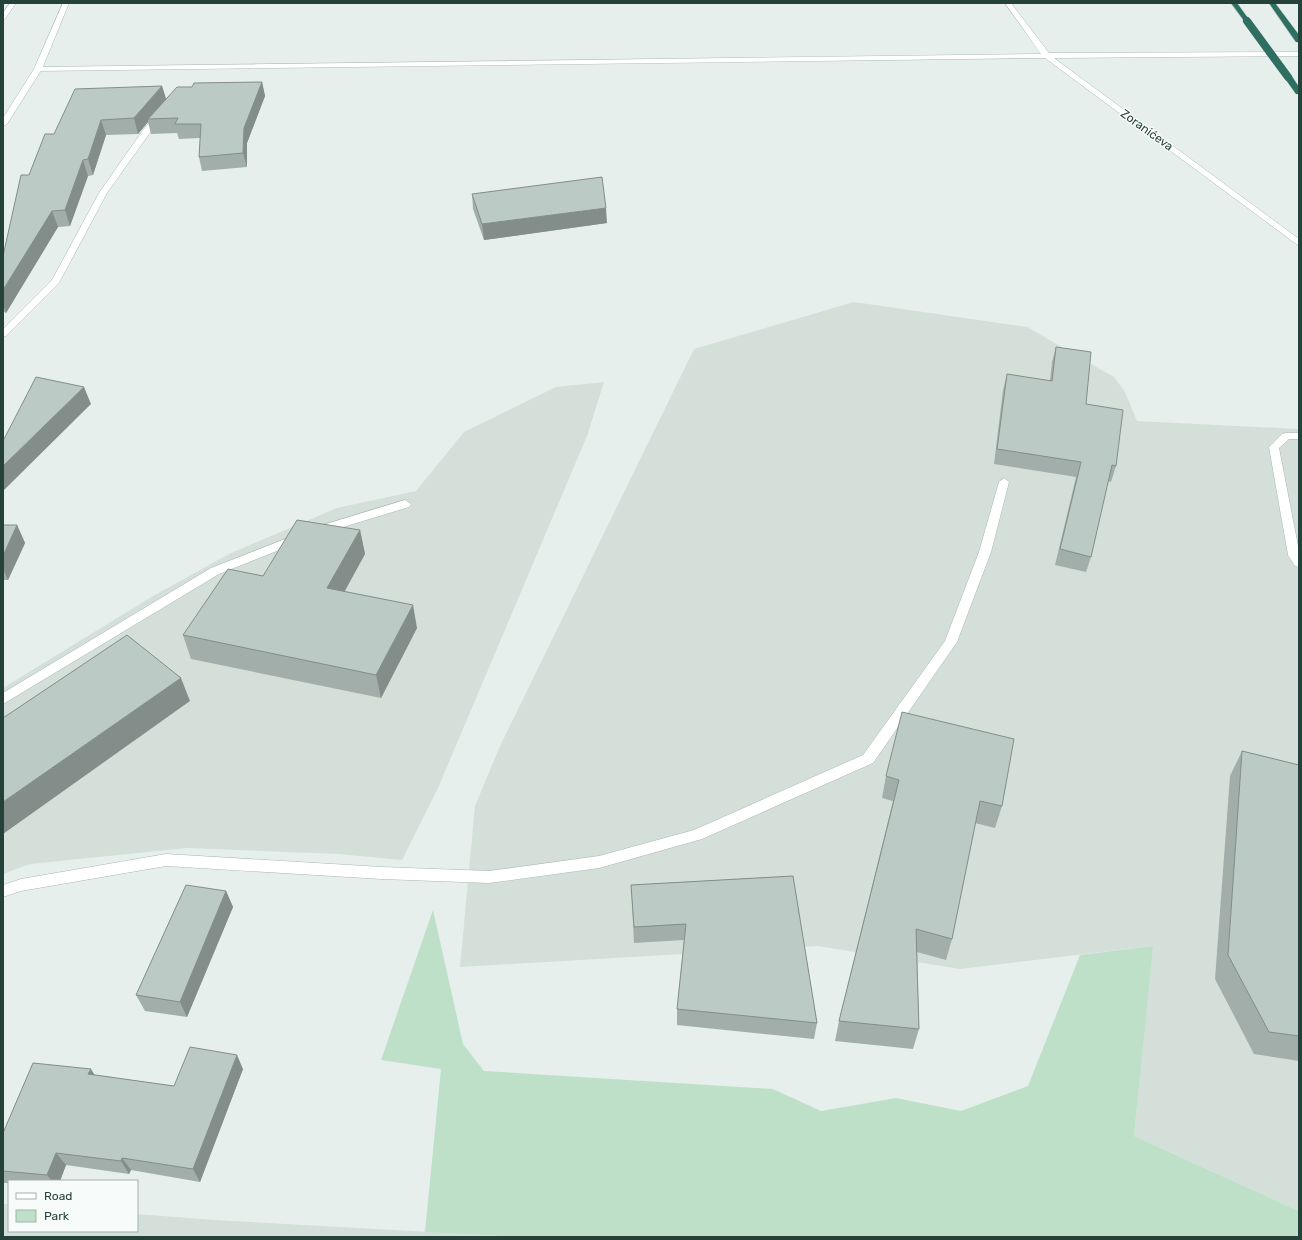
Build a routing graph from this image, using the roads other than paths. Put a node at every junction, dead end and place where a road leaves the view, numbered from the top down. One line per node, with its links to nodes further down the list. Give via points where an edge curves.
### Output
1 (66, 3): 11 (street)
2 (1008, 3): 10 (street, Zoranićeva)
3 (1234, 3): 12 (highway, bridge)
4 (1272, 3): 8 (highway)
5 (12, 4): 6 (street); 7 (street)
6 (3, 6)
7 (3, 18)
8 (1299, 40)
9 (1299, 54): 10 (street)
10 (1046, 56): 11 (street); 15 (street, Zoranićeva)
11 (38, 69): 14 (street)
12 (1299, 92)
13 (166, 110): 16 (street, via 146,132 103,192 56,281)
14 (3, 124)
15 (1299, 243)
16 (3, 334)
17 (1299, 436): 20 (street, via 1286,436 1274,447 1294,555)
18 (1004, 482): 22 (street, via 985,552 950,642 868,759 697,835 599,862 489,877 382,874 166,860 21,885)
19 (405, 504): 21 (street, via 307,534 215,571)
20 (1299, 563)
21 (3, 699)
22 (3, 891)

